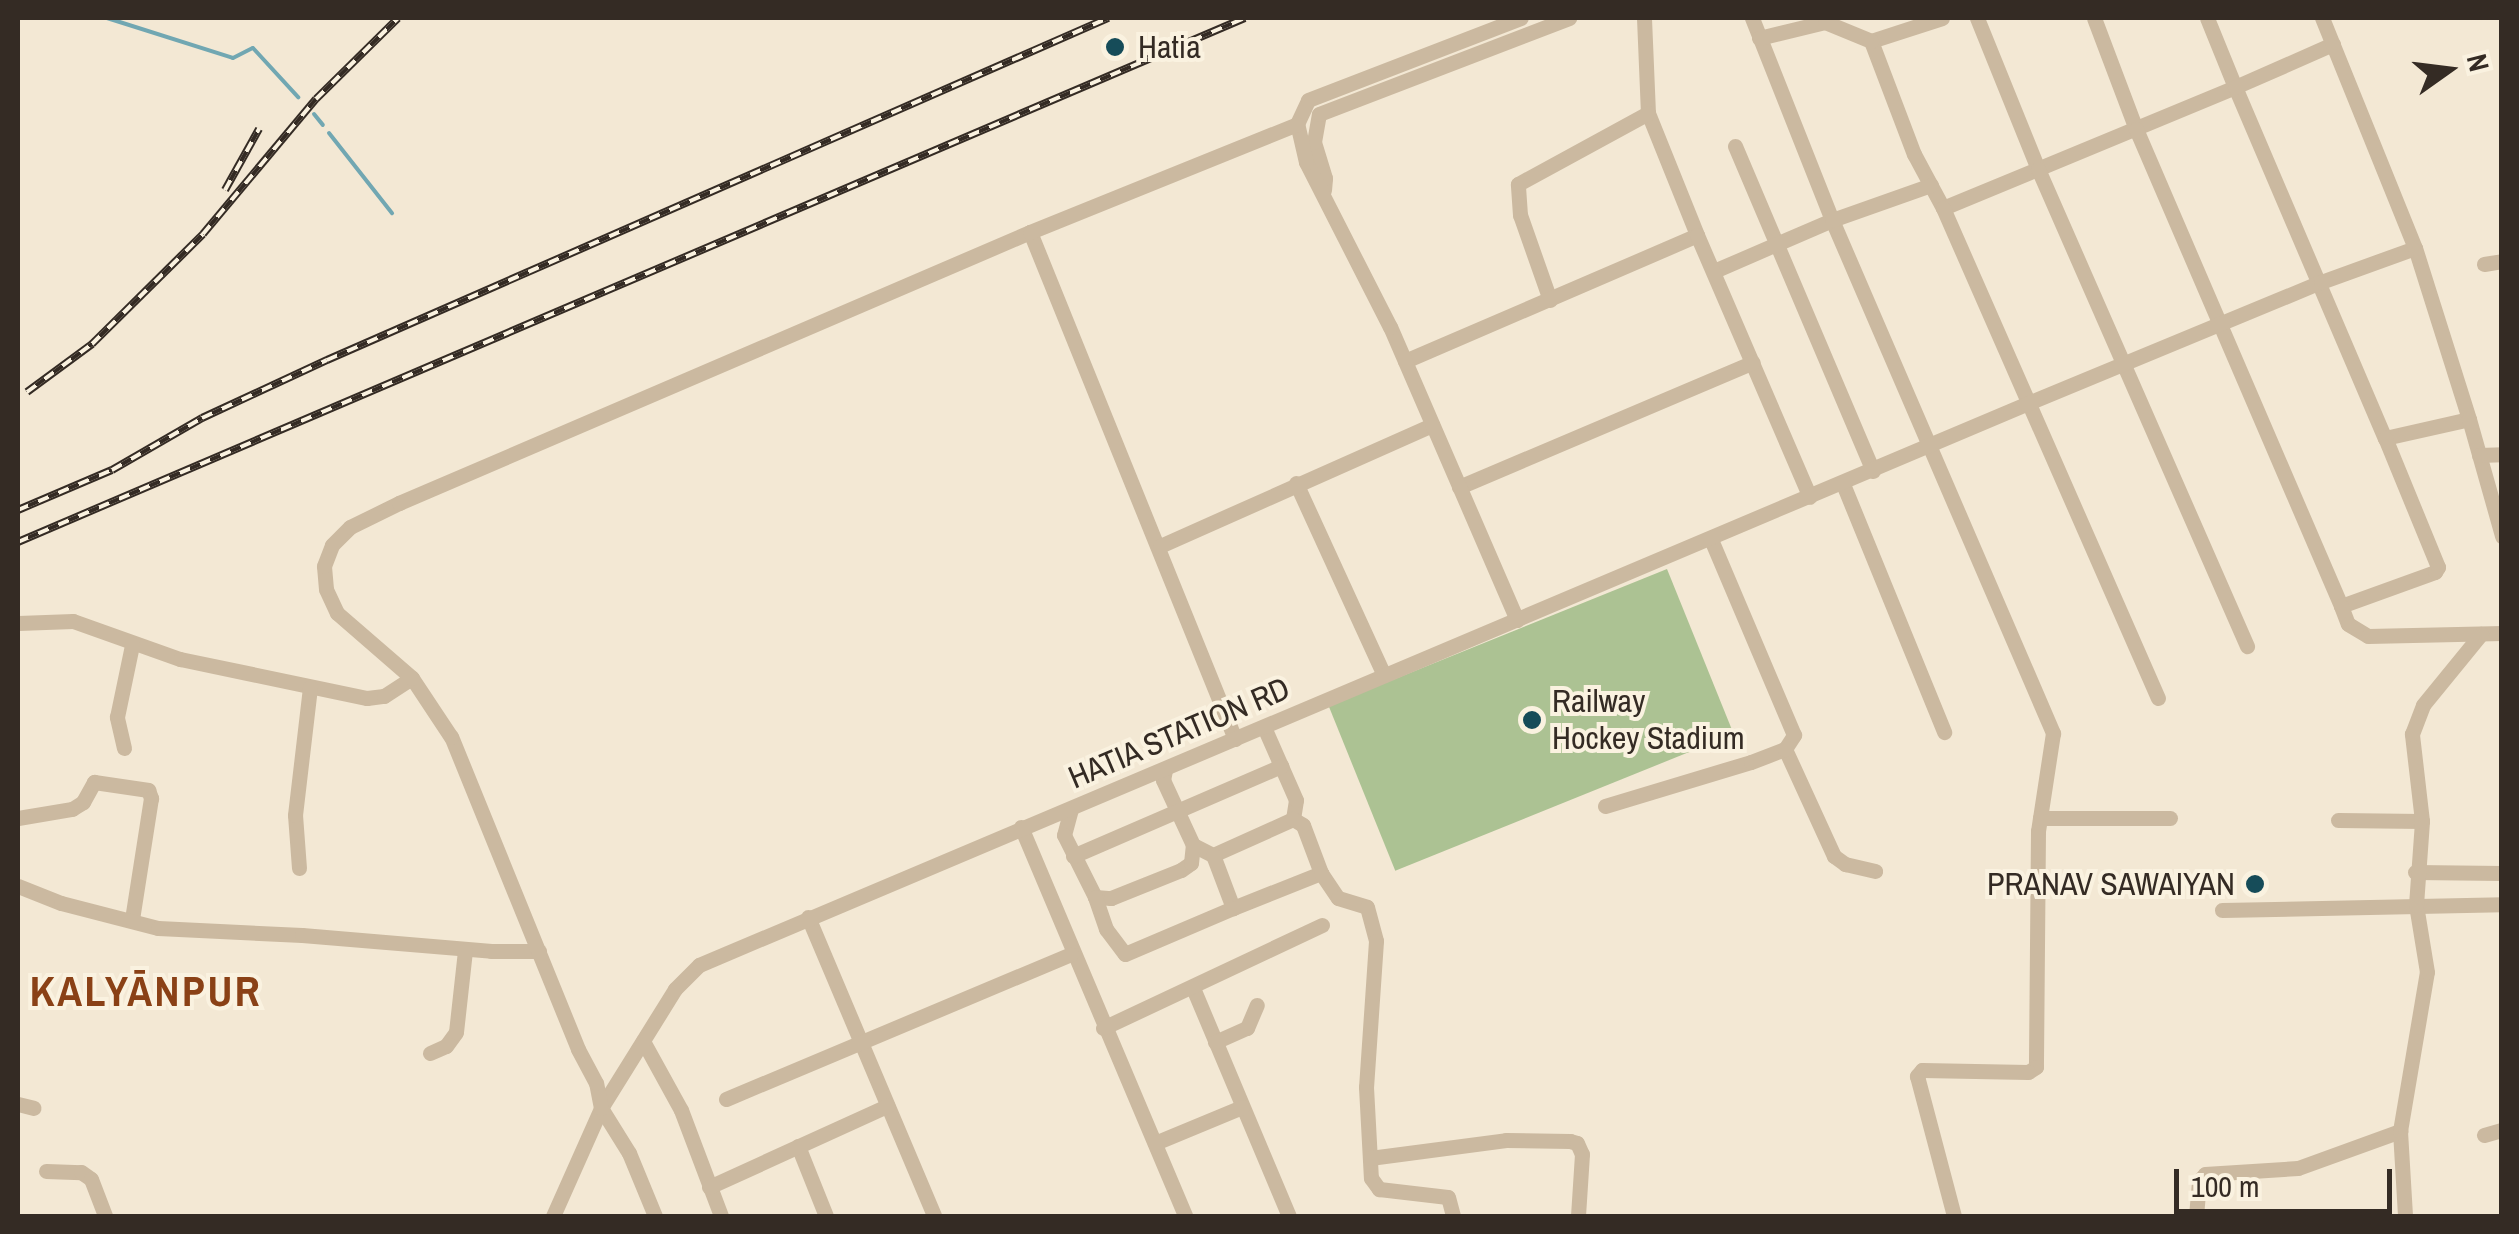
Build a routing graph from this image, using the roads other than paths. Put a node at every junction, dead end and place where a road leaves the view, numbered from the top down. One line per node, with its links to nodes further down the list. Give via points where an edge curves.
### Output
1 (1521, 18): 15 (street, via 1308,100)
2 (1569, 18): 20 (street, via 1319,114 1314,142)
3 (1644, 18): 14 (street)
4 (1752, 18): 10 (street)
5 (1942, 18): 11 (street)
6 (1977, 18): 18 (street)
7 (2094, 18): 16 (street)
8 (2207, 18): 13 (street)
9 (2322, 18): 12 (street)
10 (1759, 38): 11 (street, via 1826,22); 22 (street)
11 (1871, 41): 19 (street)
12 (2333, 44): 13 (street); 26 (street)
13 (2235, 87): 16 (street); 30 (street)
14 (1648, 114): 24 (street); 31 (street, via 1518,184 1520,215)
15 (1296, 124): 20 (street, via 1306,162); 23 (street)
16 (2136, 129): 18 (street); 32 (street)
17 (1735, 146): 25 (street)
18 (2038, 169): 21 (street); 35 (street)
19 (1931, 185): 21 (street); 22 (street)
20 (1324, 190): 33 (street)
21 (1943, 208): 36 (street)
22 (1832, 220): 25 (street); 40 (street)
23 (1030, 232): 50 (street); 59 (street, via 350,527 332,545 324,566 326,589 337,613)
24 (1697, 235): 29 (street); 31 (street)
25 (1776, 244): 29 (street); 43 (street)
26 (2416, 248): 30 (street, HATIA STATION RD); 37 (street)
27 (2502, 262): 28 (street)
28 (2484, 264)
29 (1714, 271): 34 (street)
30 (2320, 282): 32 (street, HATIA STATION RD); 39 (street)
31 (1550, 300): 33 (street)
32 (2220, 326): 35 (street, HATIA STATION RD); 51 (street)
33 (1404, 361): 38 (street)
34 (1753, 362): 46 (street); 47 (street)
35 (2123, 364): 36 (street, HATIA STATION RD); 57 (street)
36 (2026, 404): 40 (street, HATIA STATION RD); 61 (street)
37 (2469, 419): 39 (street); 42 (street)
38 (1432, 424): 44 (street); 46 (street)
39 (2385, 438): 51 (street, via 2438,567)
40 (1929, 447): 43 (street, HATIA STATION RD); 73 (street, via 2053,732)
41 (2502, 454): 42 (street)
42 (2479, 455): 48 (street)
43 (1873, 471): 45 (street, HATIA STATION RD)
44 (1296, 483): 50 (street); 58 (street)
45 (1842, 484): 47 (street, HATIA STATION RD); 63 (street)
46 (1458, 487): 52 (street)
47 (1810, 496): 49 (street, HATIA STATION RD)
48 (2502, 536)
49 (1711, 540): 52 (street, HATIA STATION RD); 66 (street, via 1794,735)
50 (1160, 546): 64 (street)
51 (2340, 606): 55 (street, via 2348,624 2368,636)
52 (1516, 620): 58 (street, HATIA STATION RD)
53 (18, 624): 56 (street, via 73,621)
54 (2502, 633): 55 (street)
55 (2481, 634): 77 (street, via 2414,722)
56 (132, 645): 60 (street); 65 (street, via 117,718)
57 (2247, 646)
58 (1384, 675): 62 (street, HATIA STATION RD)
59 (412, 678): 60 (street, via 368,698); 97 (street, via 451,737)
60 (310, 687): 82 (street, via 294,816)
61 (2158, 698)
62 (1264, 727): 64 (street, HATIA STATION RD); 67 (street)
63 (1944, 732)
64 (1236, 739): 68 (street, HATIA STATION RD)
65 (124, 748)
66 (1785, 748): 69 (street); 83 (street, via 1834,856)
67 (1281, 766): 71 (street); 75 (street, via 1296,800)
68 (1165, 770): 70 (street, HATIA STATION RD); 71 (street)
69 (1605, 806)
70 (1070, 809): 78 (street, HATIA STATION RD); 81 (street, via 1064,835)
71 (1177, 811): 79 (street); 81 (street)
72 (18, 818): 94 (street, via 72,809 94,782 148,790)
73 (2040, 818): 74 (street); 128 (street, via 2036,1067 1922,1070 1917,1076)
74 (2170, 818)
75 (1293, 820): 80 (street); 85 (street, via 1303,825)
76 (2338, 820): 77 (street)
77 (2422, 821): 84 (street)
78 (1021, 828): 93 (street, HATIA STATION RD); 98 (street)
79 (1194, 845): 80 (street); 88 (street, via 1191,864 1180,870 1111,898)
80 (1212, 855): 91 (street)
81 (1074, 856): 88 (street)
82 (299, 868)
83 (1876, 870)
84 (2415, 872): 86 (street); 90 (street)
85 (1321, 873): 91 (street); 115 (street, via 1338,898 1367,907 1376,941 1367,1050)
86 (2502, 873)
87 (18, 886): 94 (street)
88 (1095, 897): 91 (street, via 1106,929 1125,954)
89 (2502, 904): 90 (street)
90 (2416, 905): 92 (street); 111 (street, via 2427,972)
91 (1232, 908)
92 (2222, 910)
93 (808, 917): 102 (street, HATIA STATION RD, via 698,964); 104 (street)
94 (132, 920): 96 (street, via 182,931 302,934)
95 (1322, 925): 99 (street)
96 (464, 950): 97 (street); 105 (street, via 456,1032)
97 (539, 951): 109 (street)
98 (1070, 954): 101 (street); 104 (street)
99 (1192, 988): 101 (street); 103 (street)
100 (1258, 1004): 103 (street, via 1248,1028)
101 (1103, 1028): 113 (street)
102 (643, 1041): 109 (street, HATIA STATION RD); 117 (street, via 668,1081)
103 (1215, 1042): 108 (street)
104 (860, 1044): 106 (street); 107 (street)
105 (430, 1053)
106 (726, 1099)
107 (886, 1106): 114 (street); 123 (street)
108 (1242, 1107): 113 (street); 125 (street)
109 (601, 1108): 119 (street, HATIA STATION RD); 120 (street)
110 (2502, 1130): 112 (street)
111 (2400, 1131): 129 (street, via 2298,1168 2205,1174); 130 (street)
112 (2484, 1135)
113 (1155, 1143): 124 (street)
114 (798, 1146): 117 (street); 122 (street)
115 (1370, 1158): 126 (street, via 1379,1189 1448,1197); 127 (street, via 1506,1140 1570,1140 1582,1154)
116 (46, 1171): 118 (street, via 82,1172)
117 (709, 1187): 121 (street)
118 (105, 1216)
119 (553, 1216)
120 (655, 1216)
121 (721, 1216)
122 (826, 1216)
123 (934, 1216)
124 (1185, 1216)
125 (1290, 1216)
126 (1453, 1216)
127 (1578, 1216)
128 (1954, 1216)
129 (2196, 1216)
130 (2405, 1216)

